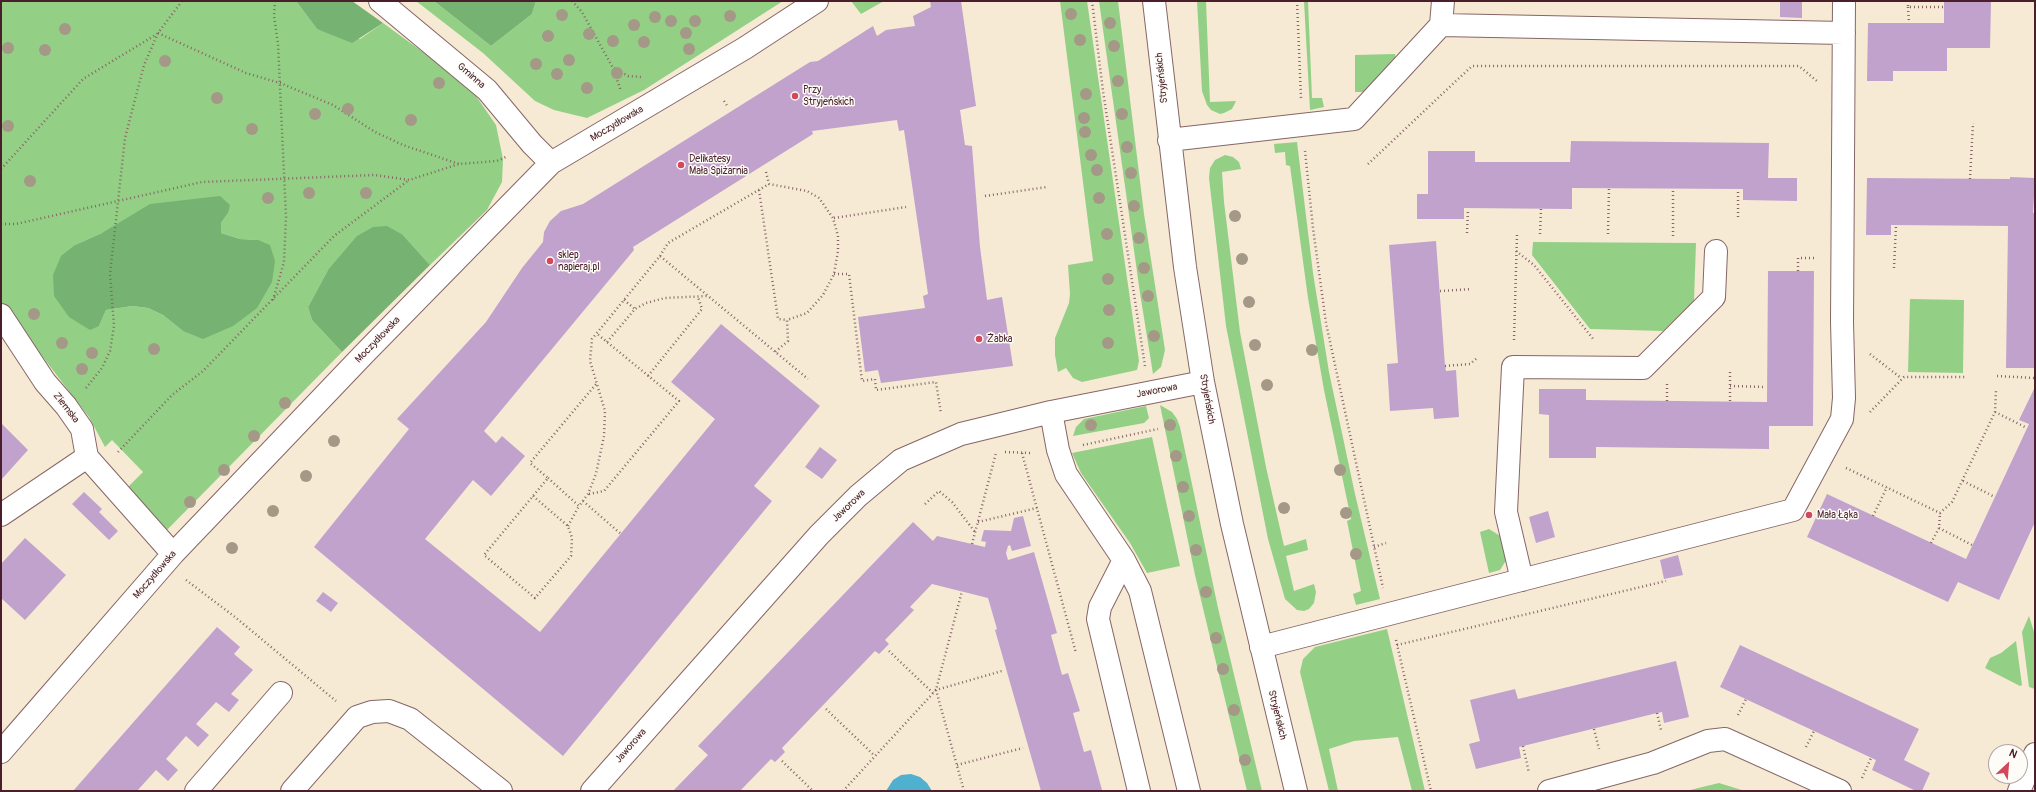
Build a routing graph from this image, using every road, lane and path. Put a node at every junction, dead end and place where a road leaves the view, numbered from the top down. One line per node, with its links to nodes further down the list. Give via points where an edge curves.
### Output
1 (182, 1): 16 (path)
2 (275, 1): 18 (path)
3 (380, 1): 26 (street, Gminna, via 487,90)
4 (572, 1): 23 (path, via 582,12 613,68)
5 (818, 1): 23 (street, Moczydłowska)
6 (1092, 1): 80 (path, via 1103,91)
7 (1154, 1): 25 (street, Stryjeńskich)
8 (1297, 1): 20 (path)
9 (1443, 1): 15 (street)
10 (1844, 1): 17 (street)
11 (1908, 1): 12 (path)
12 (1908, 7): 13 (path); 14 (path)
13 (1944, 7)
14 (1908, 23)
15 (1441, 25): 17 (street); 25 (street, via 1354,119)
16 (158, 33): 18 (path, via 246,73); 31 (path, via 83,80); 43 (path, via 144,65 125,138)
17 (1844, 33): 21 (street)
18 (280, 83): 29 (path, via 333,105 375,132 403,145); 33 (path)
19 (724, 101): 22 (path)
20 (1301, 101)
21 (1844, 102): 30 (path, via 1798,66 1472,66); 106 (street, via 1844,398 1842,419)
22 (728, 107)
23 (631, 116): 28 (street, Moczydłowska)
24 (1973, 123): 34 (path)
25 (1169, 140): 87 (street, Stryjeńskich, via 1184,267)
26 (532, 144): 28 (street, Gminna); 29 (path, via 497,161)
27 (1305, 144): 130 (path, via 1326,323)
28 (551, 163): 131 (street, Moczydłowska)
29 (459, 164): 35 (path)
30 (1368, 164)
31 (1, 169)
32 (766, 172): 36 (path)
33 (285, 178): 35 (path, via 375,175); 43 (path, via 202,182); 68 (path, via 284,262)
34 (1970, 179)
35 (409, 180): 68 (path, via 334,236)
36 (769, 184): 41 (path); 48 (path, via 807,191 819,198)
37 (1048, 187): 42 (path)
38 (1609, 188): 54 (path)
39 (1673, 189): 55 (path)
40 (1738, 189): 47 (path)
41 (759, 190): 58 (path, via 668,243); 71 (path, via 778,319)
42 (985, 196)
43 (117, 200): 49 (path, via 16,224); 94 (path, via 110,274 114,326 110,351 102,368 88,386)
44 (906, 207): 48 (path)
45 (1468, 209): 51 (path)
46 (1541, 209): 53 (path)
47 (1738, 217)
48 (834, 218): 62 (path, via 838,251)
49 (1, 224)
50 (1896, 225): 60 (path)
51 (1467, 233)
52 (1516, 234): 56 (path)
53 (1540, 234)
54 (1608, 234)
55 (1673, 236)
56 (1516, 251): 77 (path); 78 (path, via 1534,265 1604,352)
57 (1716, 251): 78 (street, via 1714,297 1643,368)
58 (660, 256): 66 (path); 67 (path)
59 (1809, 258): 61 (path, via 1798,258)
60 (1894, 268)
61 (1798, 271)
62 (834, 274): 71 (path, via 823,295 807,313); 98 (path, via 849,274 862,381 874,379 876,390 936,382)
63 (1471, 289): 64 (path)
64 (1440, 292)
65 (698, 296): 66 (path); 69 (path, via 665,298); 81 (path, via 702,309)
66 (709, 296): 74 (path)
67 (624, 300): 69 (path); 72 (path)
68 (273, 301): 107 (path, via 203,371)
69 (635, 309): 73 (path)
70 (1, 315): 94 (street, Ziemska, via 45,382)
71 (787, 320): 74 (path, via 788,341)
72 (596, 333): 73 (path); 88 (path, via 592,339 590,361)
73 (607, 342): 81 (path)
74 (775, 352): 85 (path)
75 (1477, 358): 76 (path, via 1470,364)
76 (1445, 366)
77 (1513, 367): 78 (street); 133 (street, via 1506,512)
78 (1611, 369)
79 (1730, 372): 89 (path)
80 (1146, 374)
81 (648, 376): 111 (path, via 679,402 604,491)
82 (1997, 376): 84 (path)
83 (1965, 377): 97 (path, via 1904,377)
84 (2035, 378)
85 (808, 379)
86 (1667, 379): 92 (path)
87 (1204, 382): 95 (street, Jaworowa); 139 (street, Stryjeńskich, via 1232,524)
88 (597, 383): 108 (path, via 530,463); 111 (path, via 605,411 604,436 596,474)
89 (1730, 386): 90 (path); 93 (path)
90 (1766, 387)
91 (1996, 390): 96 (path)
92 (1667, 401)
93 (1730, 402)
94 (66, 406): 107 (street, Ziemska, via 82,429)
95 (1051, 412): 132 (street, via 1058,450 1066,474); 159 (street, Jaworowa, via 961,434 901,460 858,496 819,535)
96 (1996, 412): 99 (path); 109 (path)
97 (1869, 413)
98 (942, 419)
99 (2027, 428)
100 (1158, 429): 101 (path)
101 (1078, 446)
102 (988, 452): 103 (path)
103 (996, 452): 104 (path); 121 (path)
104 (1022, 453): 105 (path); 117 (path)
105 (1037, 453)
106 (1822, 457): 110 (path); 133 (street, via 1793,510)
107 (93, 465): 119 (street, via 65,471); 131 (street)
108 (548, 478): 112 (path); 116 (path)
109 (1963, 481): 113 (path); 118 (path, via 1952,502)
110 (1886, 487): 118 (path); 120 (path)
111 (588, 494): 114 (path)
112 (533, 496): 122 (path); 122 (path, via 484,555 535,598 571,556 572,538)
113 (1995, 497)
114 (582, 501): 116 (path); 125 (path)
115 (925, 504): 124 (path, via 939,491 952,502)
116 (580, 506): 122 (path)
117 (1037, 508): 121 (path); 141 (path)
118 (1940, 513): 123 (path)
119 (1, 515)
120 (1873, 516)
121 (978, 522): 124 (path)
122 (568, 526)
123 (1939, 528): 127 (path); 129 (path)
124 (975, 532): 128 (path)
125 (621, 534)
126 (1386, 543): 130 (path)
127 (1931, 543)
128 (972, 544)
129 (1972, 545)
130 (1374, 547): 135 (path)
131 (169, 559): 146 (path); 150 (street, Moczydłowska)
132 (1124, 560): 163 (street, via 1100,607 1098,619); 164 (street, via 1140,591)
133 (1522, 580): 139 (street)
134 (1666, 581): 138 (path)
135 (1384, 590)
136 (962, 591): 143 (path)
137 (1395, 634): 138 (path)
138 (1397, 645): 166 (path)
139 (1261, 647): 165 (street, Stryjeńskich)
140 (889, 651): 145 (path)
141 (1077, 657)
142 (1002, 671): 143 (path)
143 (936, 690): 145 (path); 154 (path)
144 (282, 693): 156 (street)
145 (933, 693): 152 (path)
146 (338, 702)
147 (826, 709): 152 (path)
148 (1523, 746): 155 (path)
149 (1023, 748): 154 (path)
150 (1, 752)
151 (2035, 754): 169 (street)
152 (875, 756): 161 (path)
153 (782, 762): 160 (path)
154 (957, 765): 162 (path)
155 (1529, 776)
156 (196, 791)
157 (292, 791): 158 (street, via 357,717 372,712 389,711 410,719)
158 (501, 791)
159 (592, 791)
160 (813, 791)
161 (843, 791)
162 (964, 791)
163 (1139, 791)
164 (1189, 791)
165 (1296, 791)
166 (1431, 791)
167 (1549, 791): 168 (street, via 1653,763 1708,742 1725,739)
168 (1840, 791)
169 (2019, 791)

